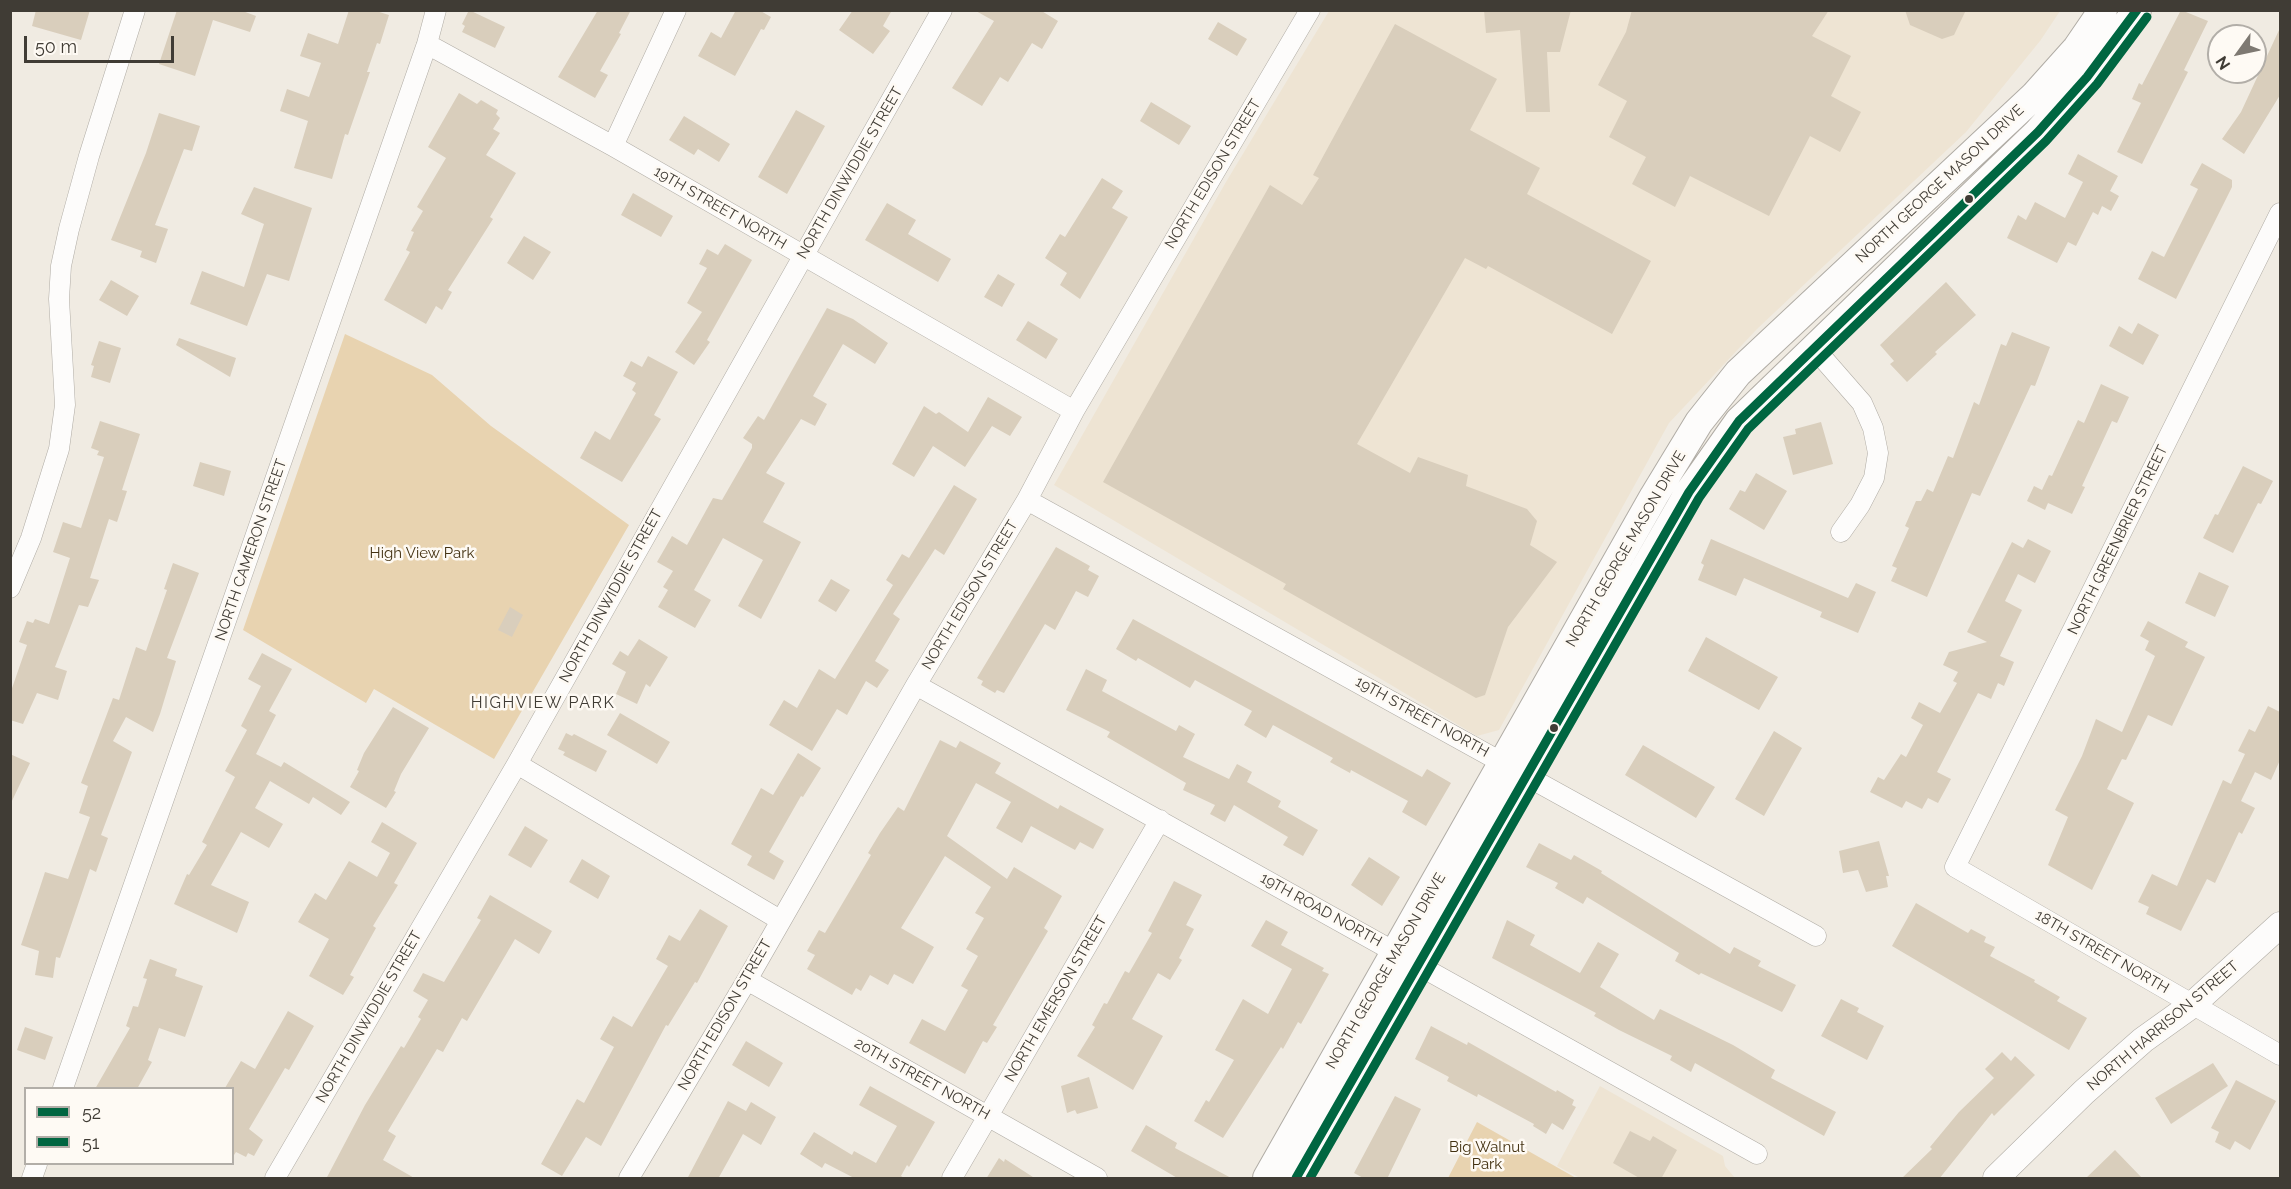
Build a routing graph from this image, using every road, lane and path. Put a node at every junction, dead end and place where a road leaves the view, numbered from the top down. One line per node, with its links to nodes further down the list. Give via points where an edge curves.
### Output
1 (135, 10): 16 (street, via 69,229 59,299 65,394 60,440 52,475)
2 (436, 10): 8 (street, NORTH CAMERON STREET)
3 (676, 10): 9 (street)
4 (942, 10): 11 (street, NORTH DINWIDDIE STREET)
5 (1310, 10): 13 (street, NORTH EDISON STREET)
6 (2103, 10): 19 (main road, NORTH GEORGE MASON DRIVE, via 2077,48 2034,96 1791,321 1731,381 1699,422 1654,496)
7 (2137, 10): 12 (main road, NORTH GEORGE MASON DRIVE, via 2049,120)
8 (427, 44): 9 (street, 19TH STREET NORTH); 29 (street, NORTH CAMERON STREET)
9 (613, 146): 11 (street, 19TH STREET NORTH)
10 (2280, 213): 21 (street, NORTH GREENBRIER STREET)
11 (803, 257): 13 (street, 19TH STREET NORTH); 18 (street, NORTH DINWIDDIE STREET)
12 (1814, 348): 15 (street, via 1862,403 1878,453 1874,478); 19 (main road, NORTH GEORGE MASON DRIVE, via 1739,421 1689,492)
13 (1074, 411): 14 (street, NORTH EDISON STREET)
14 (1027, 500): 17 (street, NORTH EDISON STREET); 19 (street, 19TH STREET NORTH)
15 (1841, 532)
16 (10, 588)
17 (916, 685): 20 (street, 19TH ROAD NORTH); 22 (street, NORTH EDISON STREET)
18 (517, 764): 22 (street); 32 (street, NORTH DINWIDDIE STREET)
19 (1516, 769): 24 (street, 19TH STREET NORTH); 25 (main road, NORTH GEORGE MASON DRIVE)
20 (1160, 820): 25 (street, 19TH ROAD NORTH); 30 (street, NORTH EMERSON STREET)
21 (1955, 867): 27 (street, 18TH STREET NORTH)
22 (780, 920): 26 (street, NORTH EDISON STREET)
23 (2280, 926): 27 (street, NORTH HARRISON STREET)
24 (1816, 936)
25 (1407, 959): 31 (street, 19TH ROAD NORTH); 36 (main road, NORTH GEORGE MASON DRIVE); 37 (main road, NORTH GEORGE MASON DRIVE)
26 (747, 980): 30 (street, 20TH STREET NORTH); 33 (street, NORTH EDISON STREET)
27 (2192, 1005): 28 (street, 18TH STREET NORTH); 38 (street, NORTH HARRISON STREET, via 2143,1040 2084,1092)
28 (2280, 1055)
29 (64, 1087)
30 (988, 1115): 34 (street, NORTH EMERSON STREET); 35 (street, 20TH STREET NORTH)
31 (1757, 1154)
32 (275, 1179)
33 (628, 1179)
34 (952, 1179)
35 (1097, 1179)
36 (1267, 1179)
37 (1296, 1179)
38 (1996, 1179)

